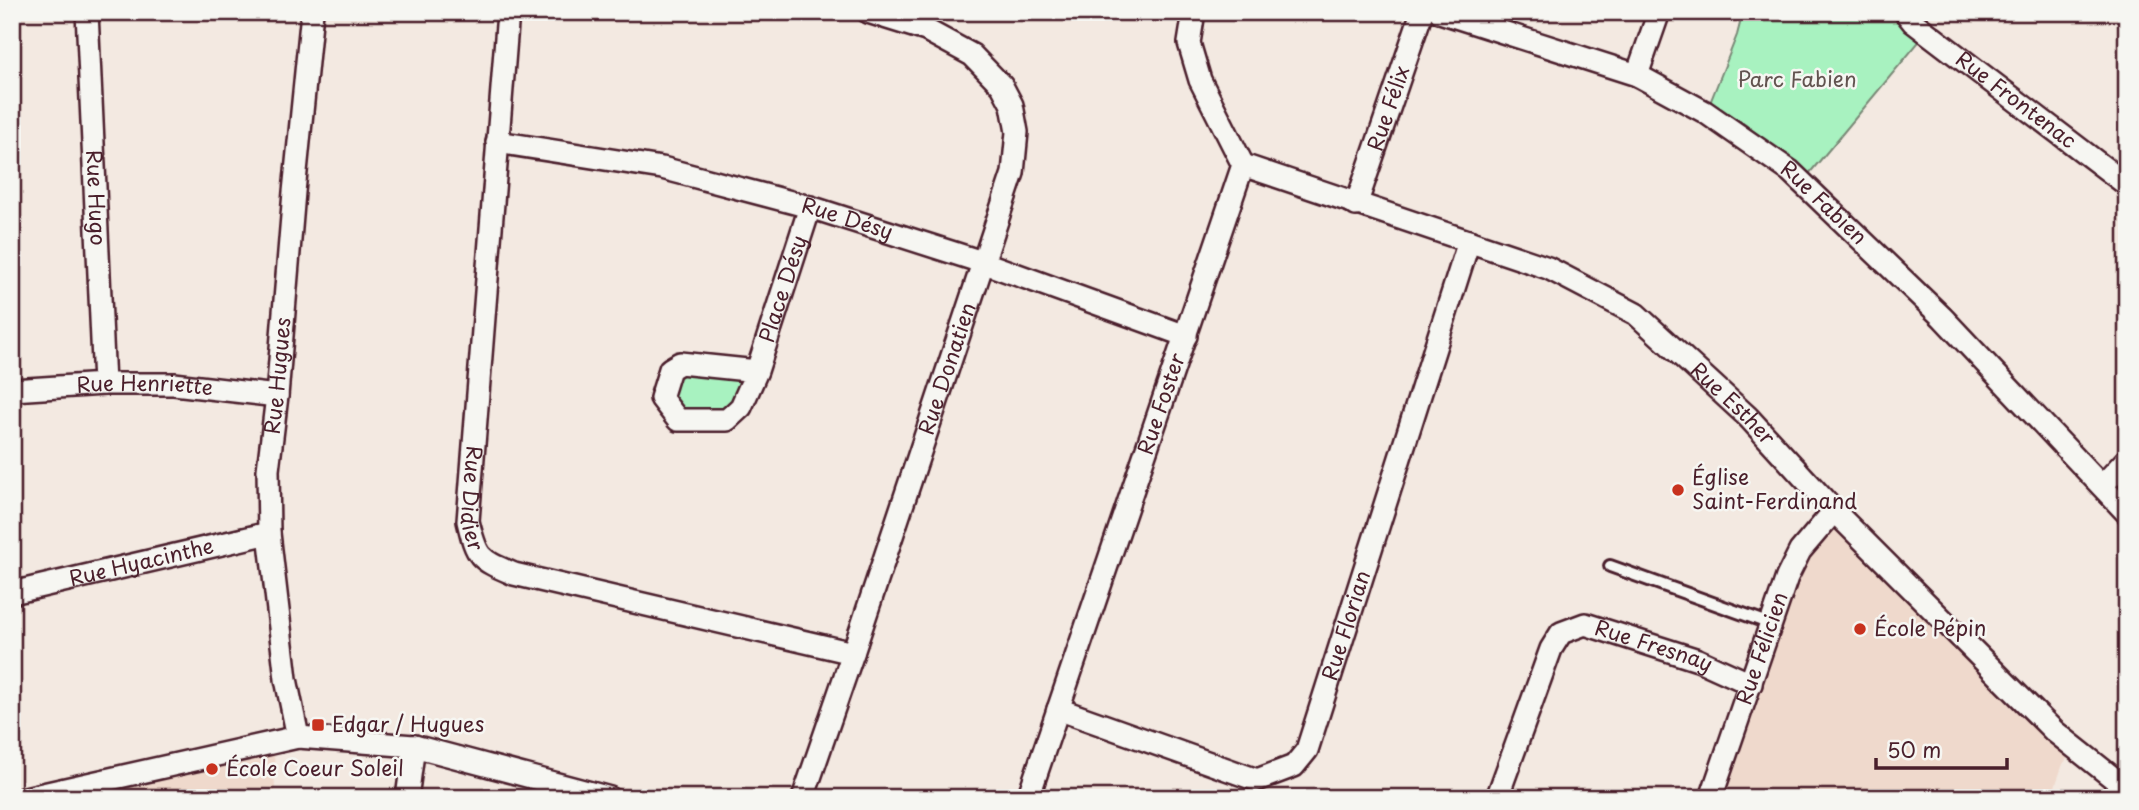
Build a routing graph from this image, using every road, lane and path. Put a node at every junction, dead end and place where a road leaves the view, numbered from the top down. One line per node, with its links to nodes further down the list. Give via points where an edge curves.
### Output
1 (87, 12): 20 (street, Rue Hugo)
2 (312, 12): 22 (street, Rue Hugues)
3 (508, 12): 11 (street, Rue Didier)
4 (869, 12): 17 (street, Rue Donatien, via 926,30 972,55 1002,86 1012,105 1017,132 1013,173)
5 (1194, 12): 12 (street, via 1189,43 1200,80)
6 (1422, 12): 14 (street, Rue Félix)
7 (1440, 12): 10 (street, Rue Fabien)
8 (1660, 12): 10 (street)
9 (1905, 12): 13 (street, Rue Frontenac)
10 (1637, 75): 24 (street, Rue Fabien, via 1705,112 1790,171 1942,317)
11 (497, 142): 15 (street, Rue Désy, via 662,168); 31 (street, Rue Didier, via 468,521 479,554 485,562 514,574)
12 (1243, 165): 14 (street, Rue Esther); 18 (street, Rue Foster)
13 (2127, 185)
14 (1356, 205): 16 (street, Rue Esther)
15 (810, 207): 17 (street, Rue Désy); 19 (street, Place Désy)
16 (1469, 241): 25 (street, Rue Esther, via 1548,268 1636,314 1748,417); 33 (street, Rue Florian, via 1307,750 1294,766 1257,780)
17 (982, 262): 18 (street, Rue Désy); 31 (street, Rue Donatien)
18 (1186, 336): 33 (street, Rue Foster)
19 (757, 371)
20 (104, 384): 21 (street, Rue Henriette); 22 (street, Rue Henriette, via 174,384)
21 (12, 390)
22 (277, 396): 27 (street, Rue Hugues, via 268,470)
23 (2127, 460): 24 (street)
24 (2102, 486): 26 (street, Rue Fabien)
25 (1834, 511): 30 (street, Rue Félicien, via 1800,551); 36 (street, Rue Esther, via 2054,731)
26 (2127, 513)
27 (270, 533): 29 (street, Rue Hyacinthe); 34 (street, Rue Hugues, via 286,679)
28 (1610, 566): 30 (lane)
29 (12, 593)
30 (1771, 624): 32 (street, Rue Félicien)
31 (853, 653): 40 (street, Rue Donatien)
32 (1751, 684): 42 (street, Rue Fresnay, via 1698,660 1585,624 1561,634 1551,649); 43 (street, Rue Félicien)
33 (1059, 709): 41 (street, Rue Foster)
34 (298, 737): 35 (street); 37 (street)
35 (414, 746): 38 (street); 39 (street)
36 (2127, 789)
37 (25, 798)
38 (407, 798)
39 (610, 798)
40 (803, 798)
41 (1028, 798)
42 (1497, 798)
43 (1711, 798)

